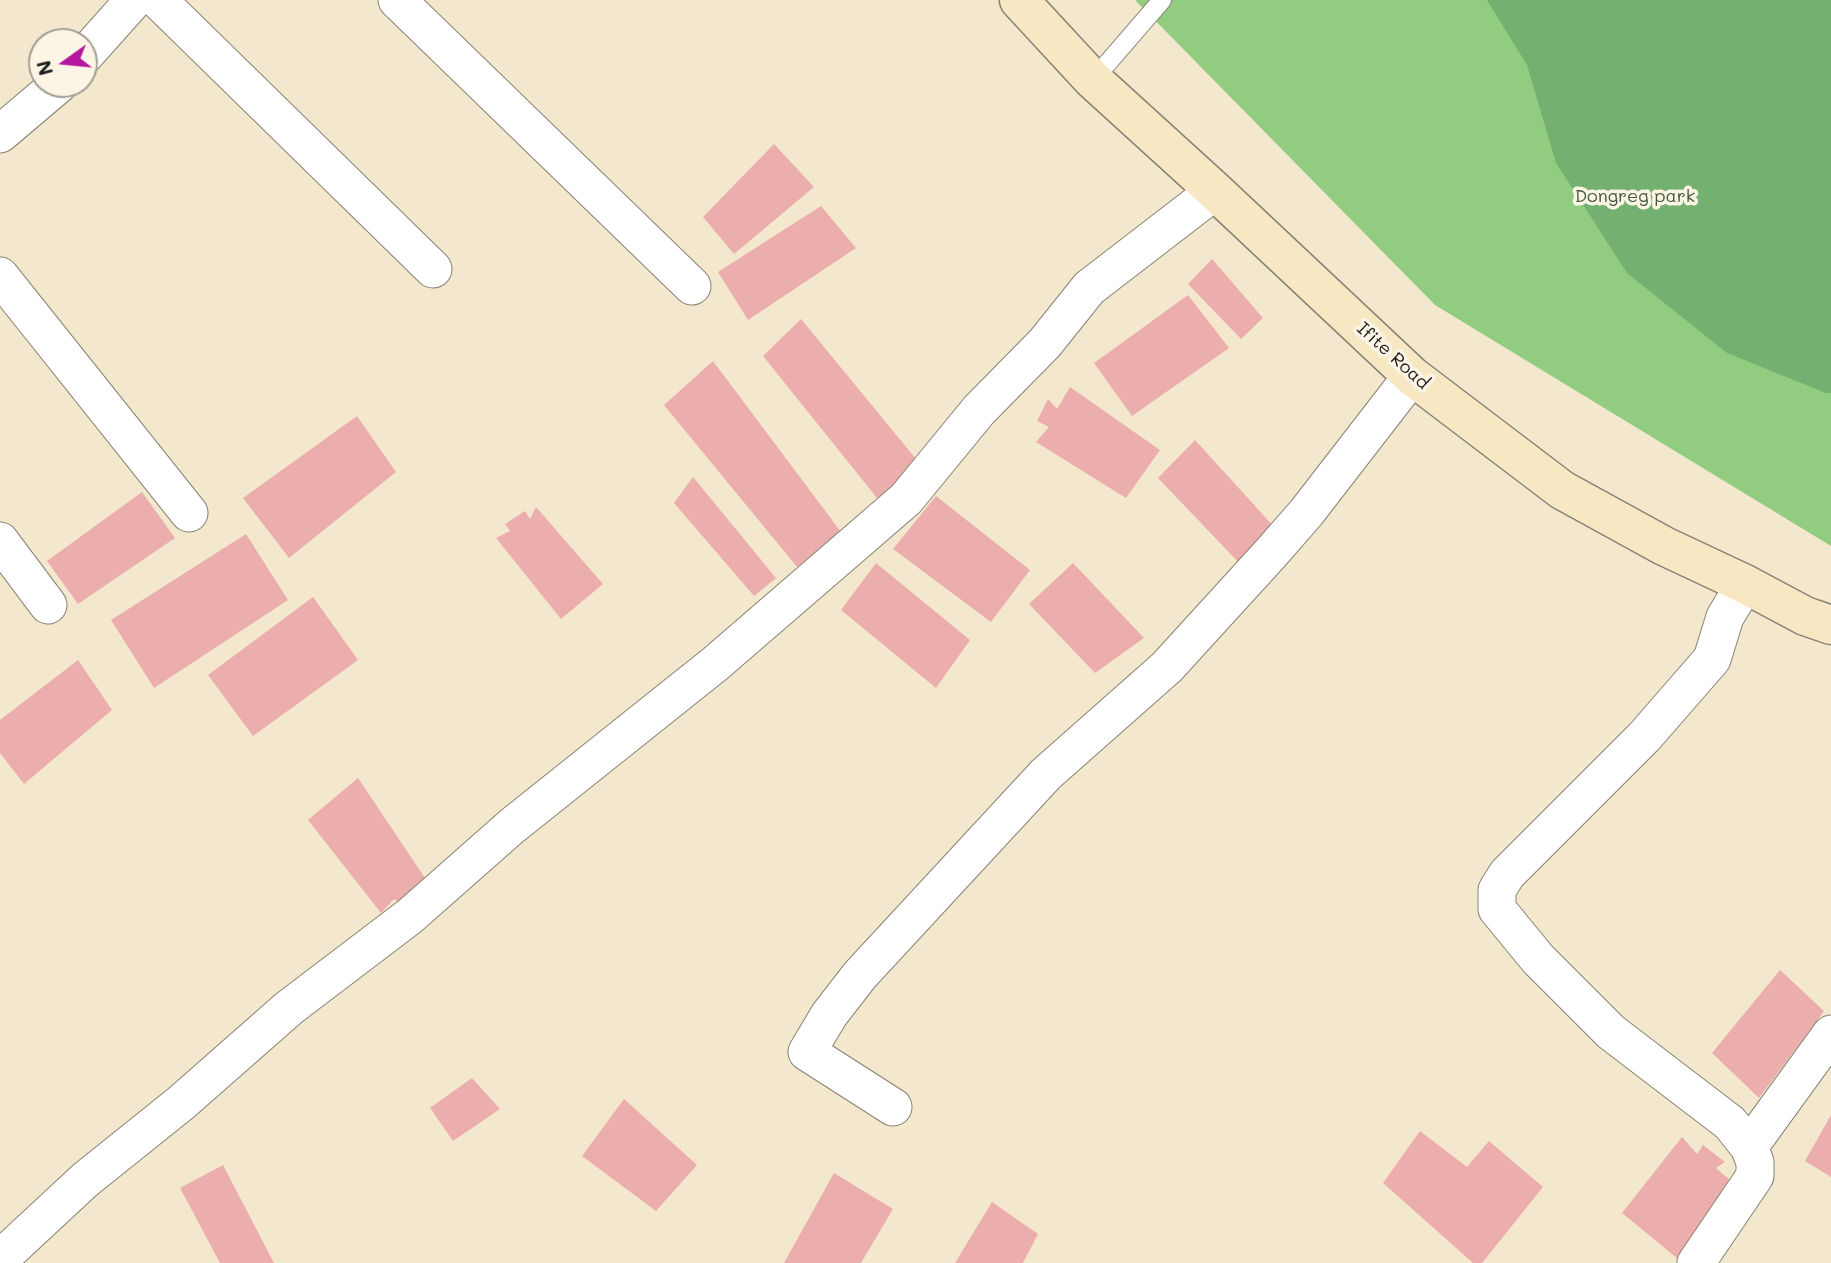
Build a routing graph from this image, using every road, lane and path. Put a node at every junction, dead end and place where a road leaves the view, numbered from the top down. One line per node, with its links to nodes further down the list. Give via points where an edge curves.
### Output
1 (134, 0): 6 (street)
2 (158, 0): 11 (street)
3 (397, 0): 13 (street)
4 (1019, 0): 7 (street, Ifite Road)
5 (1162, 0): 7 (lane)
6 (98, 40)
7 (1093, 80): 10 (street, Ifite Road)
8 (42, 98): 9 (street)
9 (0, 134)
10 (1215, 191): 14 (street, Ifite Road); 23 (street, via 1088,288 906,499 410,916 289,1008 85,1180)
11 (433, 269)
12 (0, 276): 15 (street)
13 (692, 286)
14 (1412, 376): 17 (street, Ifite Road, via 1562,490); 21 (street, via 1306,513 1167,667 1046,774 860,975 829,1015 807,1052)
15 (189, 513)
16 (0, 541): 18 (street)
17 (1745, 584): 19 (street, Ifite Road); 22 (street, via 1725,617 1712,659 1645,736 1507,874 1497,890 1497,909 1538,959 1611,1032 1730,1123)
18 (48, 605)
19 (1831, 625)
20 (1831, 1034): 22 (street)
21 (893, 1107)
22 (1749, 1147): 24 (street, via 1755,1175)
23 (0, 1259)
24 (1696, 1263)

